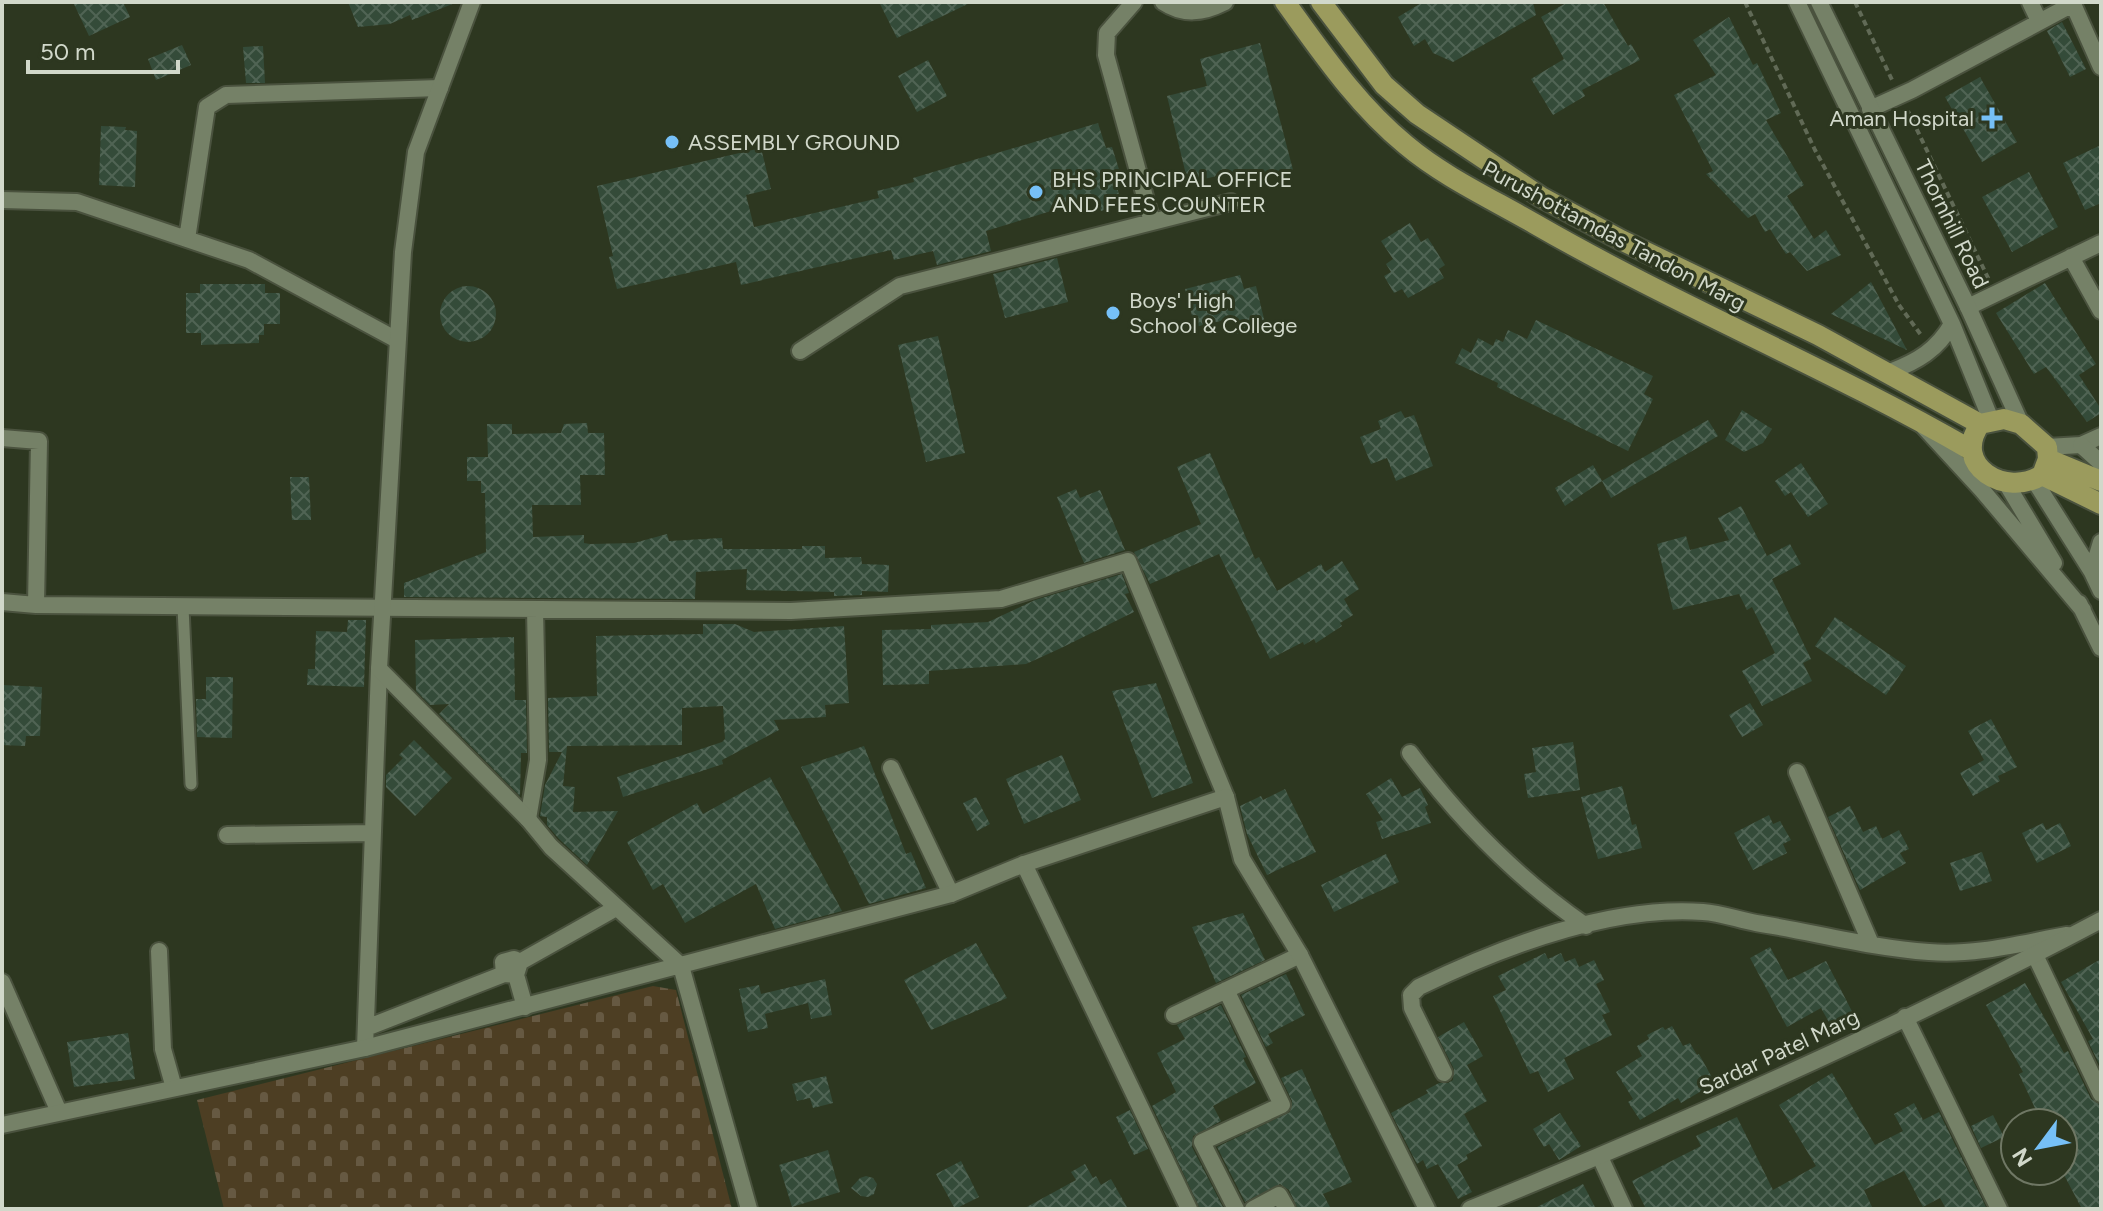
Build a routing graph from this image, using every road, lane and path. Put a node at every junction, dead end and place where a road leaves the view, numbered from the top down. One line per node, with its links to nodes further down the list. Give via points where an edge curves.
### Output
1 (472, 2): 14 (street)
2 (1134, 2): 19 (street, via 1107,33 1106,55)
3 (1163, 2): 4 (street, via 1176,11 1194,12)
4 (1225, 2)
5 (1285, 2): 31 (main road, Purushottamdas Tandon Marg, via 1376,119 1444,172 1588,255)
6 (1321, 2): 30 (main road, Purushottamdas Tandon Marg, via 1384,85 1457,143 1555,205)
7 (1745, 2): 28 (path, via 1815,150 1899,305)
8 (1797, 2): 26 (street, Thornhill Road)
9 (1819, 2): 16 (street, Thornhill Road)
10 (1855, 2): 15 (path)
11 (2030, 2): 12 (street)
12 (2039, 21): 13 (street, via 2073,4); 15 (street)
13 (2101, 67)
14 (440, 88): 20 (street, via 226,95 207,107); 27 (street, via 416,152)
15 (1900, 96): 16 (street); 23 (path)
16 (1870, 109): 24 (street, Thornhill Road)
17 (2, 200): 20 (street, via 77,202)
18 (1231, 202): 19 (street)
19 (1152, 222): 29 (street, via 900,286)
20 (187, 239): 27 (street, via 249,260)
21 (2101, 243): 22 (street)
22 (2071, 257): 23 (street); 25 (street)
23 (1995, 293): 24 (street)
24 (1968, 307): 33 (street, Thornhill Road)
25 (2101, 311)
26 (1952, 324): 28 (street); 32 (street, Thornhill Road)
27 (397, 340): 49 (street)
28 (1932, 350): 30 (street)
29 (800, 351)
30 (1890, 372): 32 (main road, Purushottamdas Tandon Marg)
31 (1913, 416): 37 (main road, Purushottamdas Tandon Marg); 51 (street)
32 (1985, 422): 33 (main road, via 2004,419); 37 (main road, via 1973,434)
33 (2021, 424): 39 (main road, via 2036,435)
34 (2101, 436): 36 (street)
35 (2, 438): 47 (street, via 39,441)
36 (2081, 445): 38 (street); 39 (street)
37 (1971, 450): 41 (main road, via 1987,475)
38 (2101, 463)
39 (2043, 466): 40 (main road); 41 (main road, via 2022,484); 42 (main road); 44 (street)
40 (2101, 481)
41 (2006, 483): 51 (street)
42 (2101, 504)
43 (2101, 542): 44 (street)
44 (2092, 572): 45 (street)
45 (2101, 591)
46 (2, 602): 47 (street)
47 (36, 605): 48 (street)
48 (183, 607): 49 (street); 57 (lane)
49 (382, 608): 50 (street); 53 (street)
50 (535, 609): 58 (street, via 791,611 1001,599 1128,561); 59 (street, via 538,760)
51 (2083, 610): 52 (street)
52 (2101, 648)
53 (379, 669): 59 (street); 60 (street)
54 (1410, 753): 66 (street, via 1492,847 1546,899)
55 (891, 768): 63 (street)
56 (1797, 772): 68 (street)
57 (191, 784)
58 (1226, 797): 62 (street); 70 (street, via 1242,859)
59 (528, 819): 64 (street)
60 (373, 833): 61 (street); 79 (street)
61 (227, 835)
62 (1024, 864): 63 (street); 88 (street)
63 (951, 894): 72 (street)
64 (616, 908): 72 (street); 73 (street)
65 (2101, 920): 67 (street, Sardar Patel Marg)
66 (1586, 926): 68 (street, via 1645,913 1704,912); 81 (street, via 1514,945 1411,995 1412,1008)
67 (2076, 933): 68 (street, via 1973,952); 71 (street, Sardar Patel Marg)
68 (1871, 944)
69 (159, 951): 82 (street, via 163,1049)
70 (1300, 955): 75 (street); 92 (street)
71 (2035, 955): 78 (street, Sardar Patel Marg); 83 (street)
72 (681, 966): 76 (street); 87 (street)
73 (513, 970): 76 (street); 79 (street)
74 (2, 982): 84 (street)
75 (1226, 990): 77 (street); 89 (street, via 1282,1105 1202,1142)
76 (525, 1007): 80 (street)
77 (1174, 1015)
78 (1905, 1017): 86 (street, Sardar Patel Marg); 95 (street)
79 (366, 1028): 80 (street)
80 (365, 1048): 82 (street)
81 (1444, 1073)
82 (174, 1088): 84 (street)
83 (2101, 1094)
84 (59, 1112): 85 (street)
85 (2, 1125)
86 (1600, 1157): 93 (street, Sardar Patel Marg); 94 (street)
87 (749, 1209)
88 (1189, 1209)
89 (1236, 1209)
90 (1253, 1209): 91 (street, via 1279,1195)
91 (1287, 1209)
92 (1427, 1209)
93 (1470, 1209)
94 (1624, 1209)
95 (1999, 1209)

